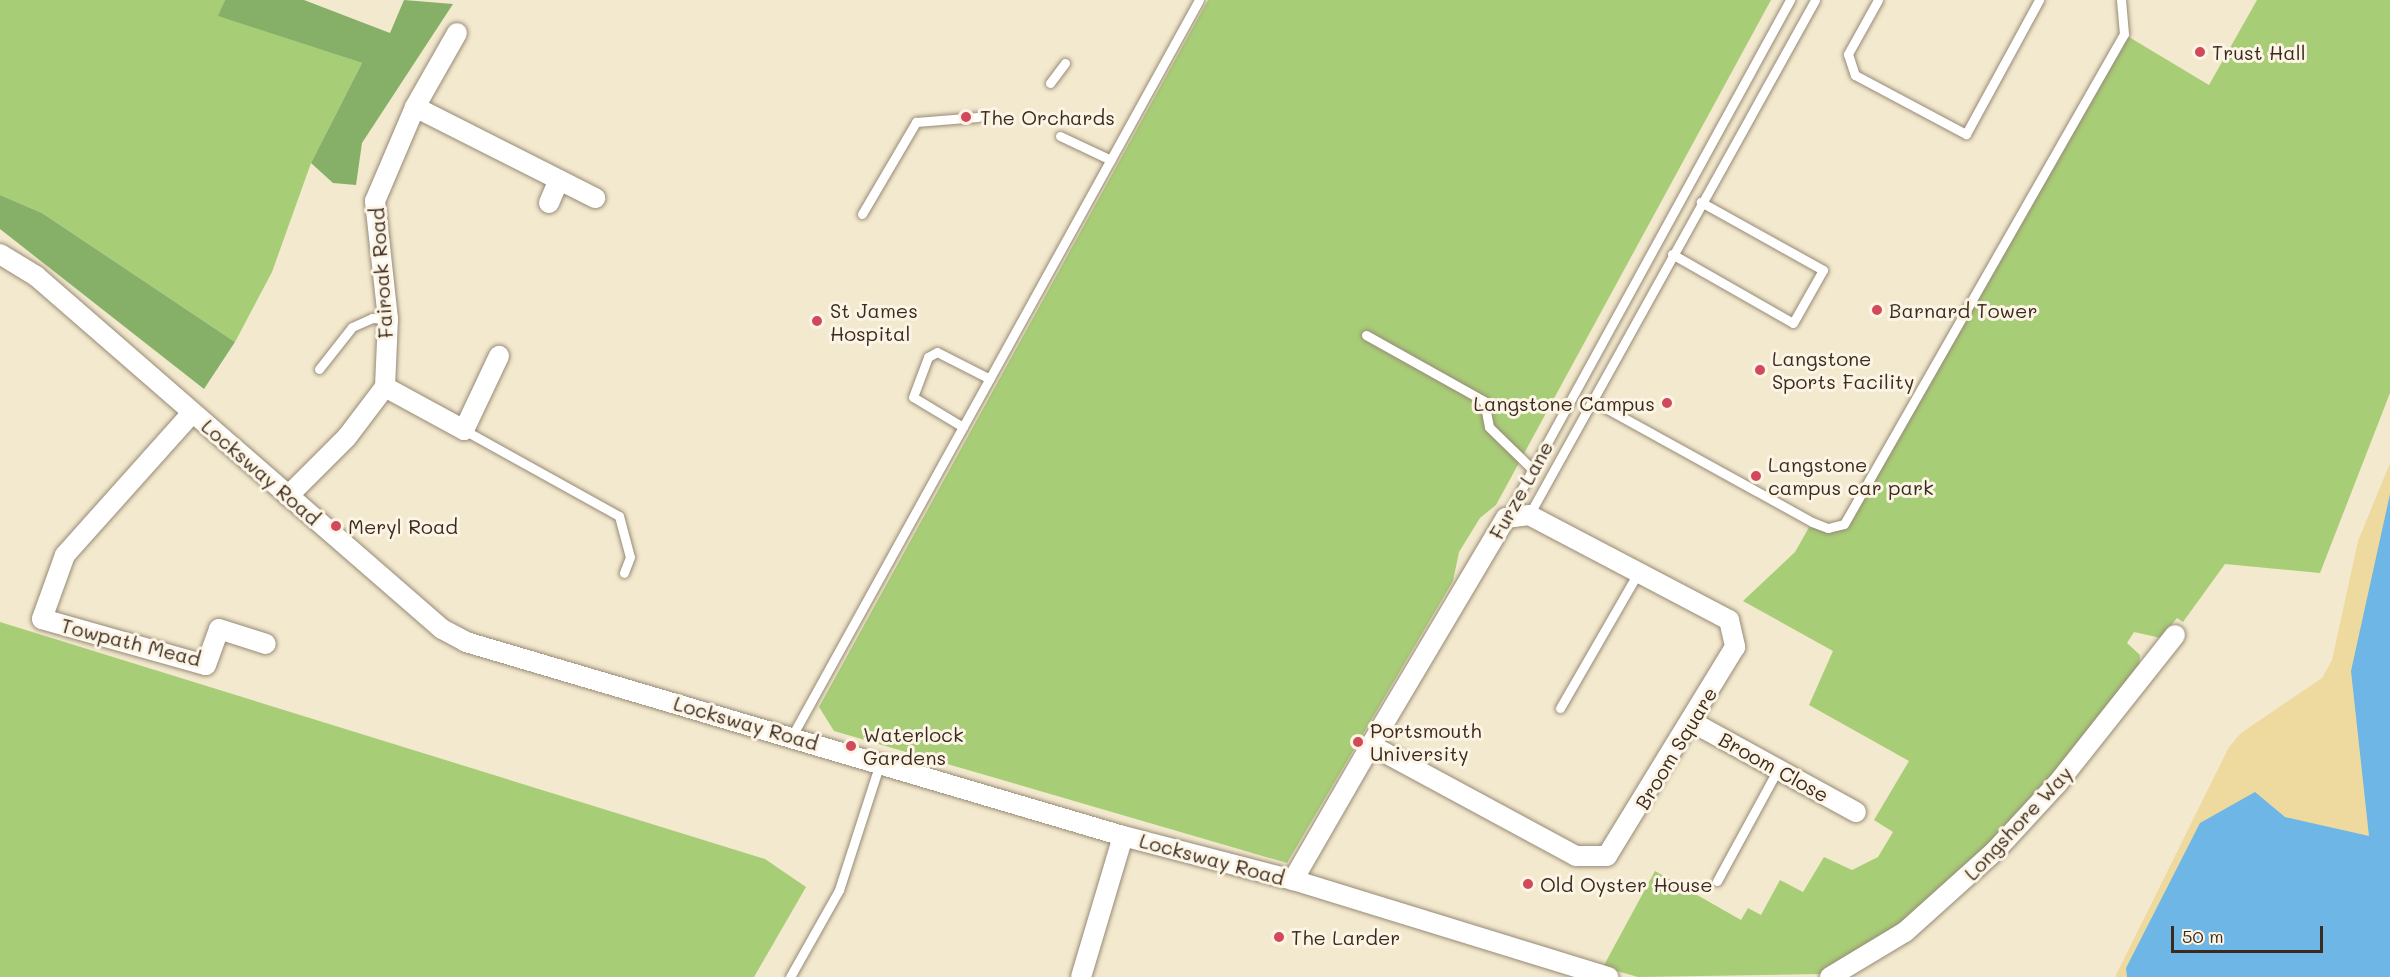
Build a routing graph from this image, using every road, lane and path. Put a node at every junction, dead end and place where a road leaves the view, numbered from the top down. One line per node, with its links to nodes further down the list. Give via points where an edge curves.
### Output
1 (1199, 0): 13 (lane)
2 (1790, 0): 31 (lane, Furze Lane)
3 (1815, 0): 16 (lane)
4 (1878, 0): 5 (lane, via 1848,54 1855,75 1966,134)
5 (2039, 0)
6 (2121, 0): 27 (lane, via 2124,34 1844,524 1828,528 1812,522)
7 (457, 33): 10 (street, Fairoak Road)
8 (1065, 63): 9 (lane)
9 (1050, 83)
10 (415, 107): 14 (street); 21 (street, Fairoak Road, via 375,201)
11 (978, 117): 18 (lane, via 916,122)
12 (1060, 136): 13 (lane)
13 (1111, 160): 25 (lane)
14 (559, 180): 15 (street); 17 (street)
15 (595, 198)
16 (1701, 202): 20 (lane); 20 (lane, via 1823,270 1793,323)
17 (549, 203)
18 (862, 214)
19 (0, 254): 28 (street, Locksway Road, via 36,276)
20 (1672, 254): 27 (lane)
21 (388, 319): 24 (lane, via 372,318 352,327); 26 (street, Fairoak Road)
22 (1366, 335): 31 (lane, via 1484,401 1489,427)
23 (499, 356): 30 (street)
24 (319, 369)
25 (990, 379): 29 (lane); 29 (lane, via 937,352 928,357 913,397)
26 (385, 387): 30 (street); 32 (street, via 347,437)
27 (1593, 401): 33 (lane)
28 (192, 413): 32 (street, Locksway Road); 38 (street, Towpath Mead, via 65,555 42,619 206,665 219,629)
29 (963, 427): 41 (lane)
30 (464, 430): 35 (lane, via 619,516 630,557)
31 (1533, 470): 34 (lane, Furze Lane)
32 (288, 496): 41 (street, Locksway Road, via 442,628 466,642)
33 (1529, 515): 34 (street); 36 (street, Broom Square)
34 (1506, 518): 42 (street, Furze Lane)
35 (624, 573)
36 (1638, 573): 39 (lane); 40 (street, Broom Square, via 1729,620 1735,647)
37 (2175, 635): 53 (street, Longshore Way, via 2070,767 1996,850 1905,932)
38 (266, 644)
39 (1560, 708)
40 (1692, 722): 42 (street, Broom Square, via 1617,847 1590,860); 44 (street, Broom Close)
41 (792, 736): 43 (street, Locksway Road)
42 (1371, 744): 47 (street, Furze Lane)
43 (881, 761): 46 (street, Locksway Road); 50 (lane, via 839,890)
44 (1778, 769): 45 (street, Broom Close); 48 (lane)
45 (1856, 812)
46 (1123, 836): 47 (street, Locksway Road); 51 (street)
47 (1293, 880): 49 (street, Locksway Road)
48 (1717, 881)
49 (1575, 972): 52 (street, Locksway Road)
50 (790, 977)
51 (1081, 977)
52 (1608, 977)
53 (1830, 977)

